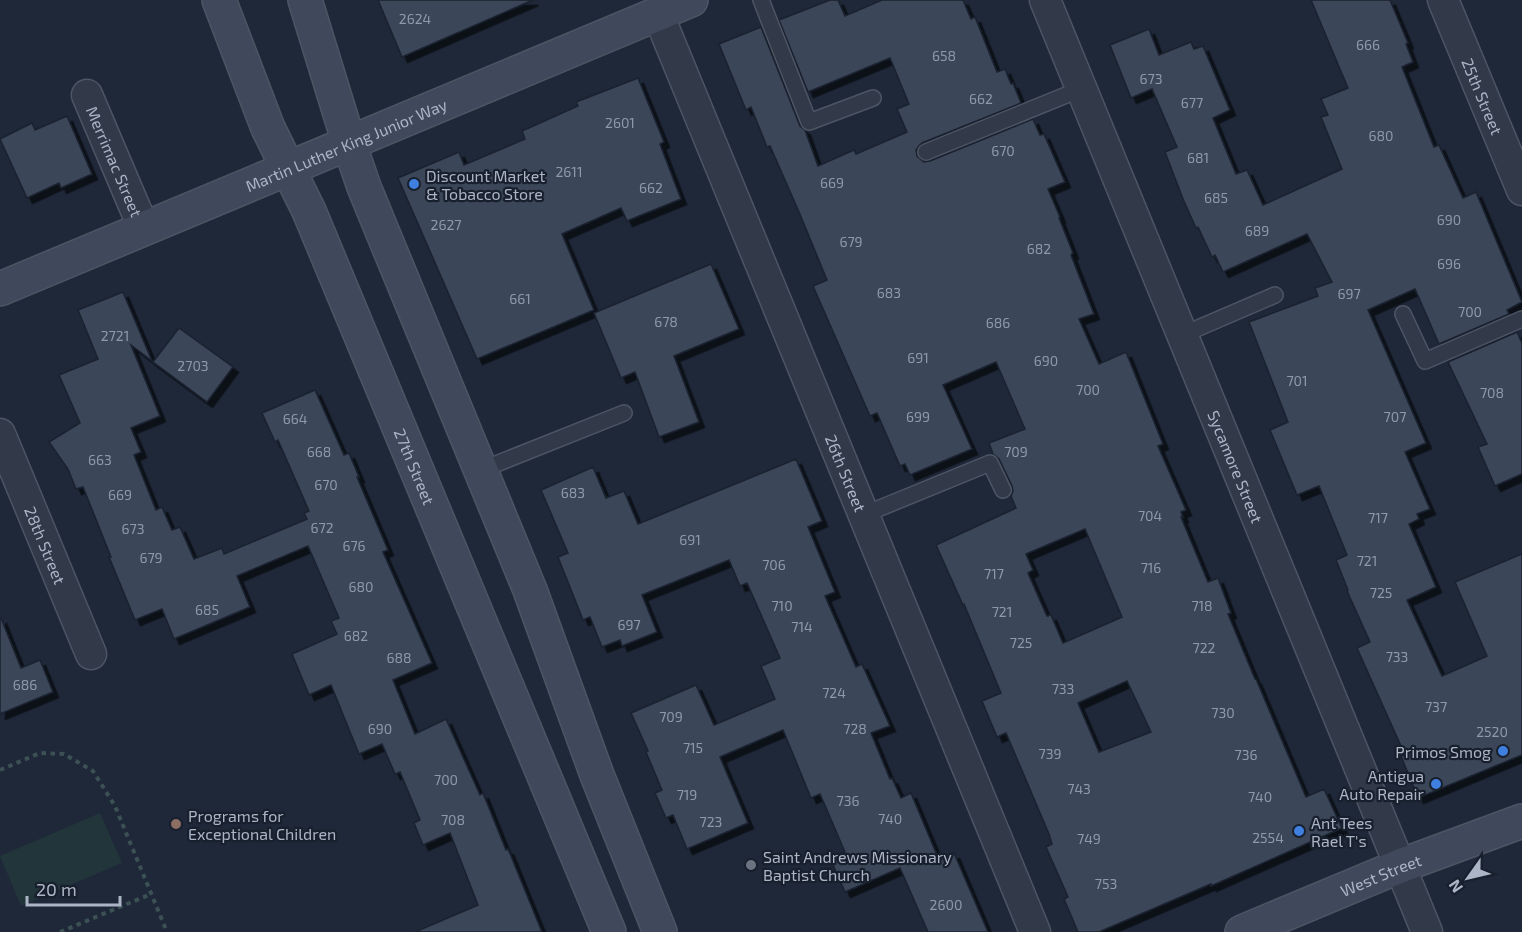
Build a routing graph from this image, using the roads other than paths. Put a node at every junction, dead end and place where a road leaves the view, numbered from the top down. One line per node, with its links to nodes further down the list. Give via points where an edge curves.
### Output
1 (219, 0): 13 (street, 27th Street, via 268,128)
2 (305, 0): 11 (street)
3 (691, 0): 7 (street, Martin Luther King Junior Way)
4 (761, 0): 10 (lane, via 809,122)
5 (1045, 0): 8 (street, Sycamore Street)
6 (1443, 0): 14 (street, 25th Street)
7 (658, 14): 11 (street, Martin Luther King Junior Way); 25 (street, 26th Street)
8 (1081, 89): 12 (lane); 20 (street, Sycamore Street)
9 (87, 94): 15 (street, Merrimac Street)
10 (873, 99)
11 (349, 143): 13 (street, Martin Luther King Junior Way); 23 (street)
12 (926, 152)
13 (288, 169): 15 (street, Martin Luther King Junior Way); 29 (street, 27th Street, via 309,211)
14 (1522, 190)
15 (144, 229): 16 (street, Martin Luther King Junior Way)
16 (0, 290)
17 (1275, 296): 20 (lane)
18 (1403, 314): 19 (lane, via 1425,361)
19 (1522, 319)
20 (1182, 336): 28 (street, Sycamore Street)
21 (624, 412): 23 (lane)
22 (0, 434): 26 (street, 28th Street)
23 (481, 470): 30 (street)
24 (1003, 490): 25 (lane, via 990,463)
25 (864, 515): 31 (street, 26th Street)
26 (91, 654)
27 (1522, 821): 28 (street, West Street)
28 (1400, 866): 32 (street, West Street); 33 (street, Sycamore Street)
29 (609, 932)
30 (660, 932)
31 (1035, 932)
32 (1242, 932)
33 (1427, 932)

